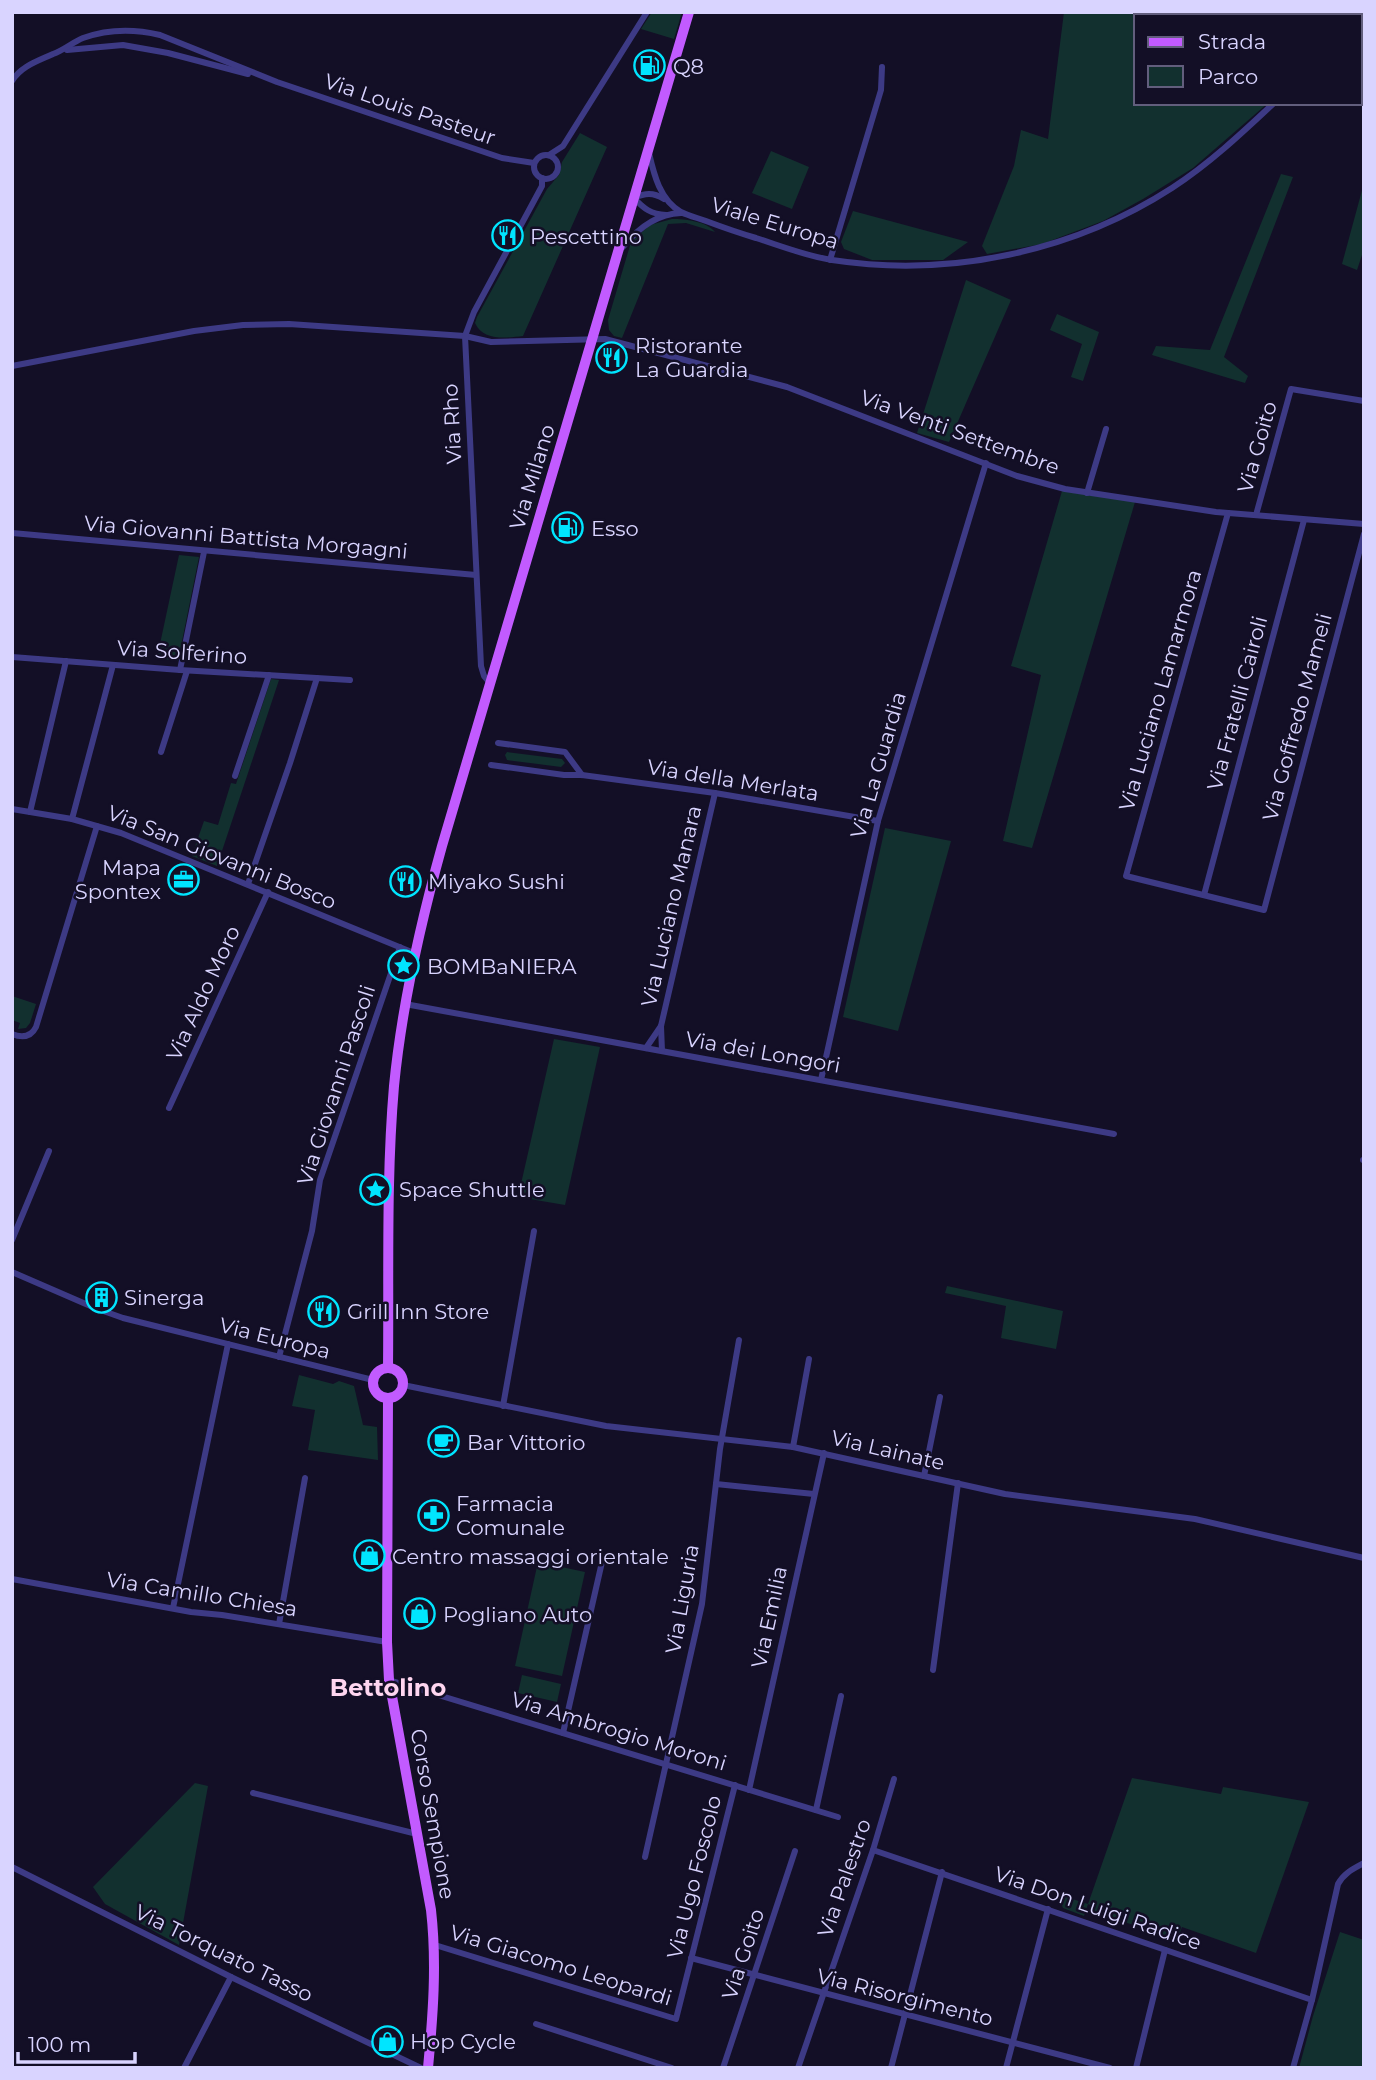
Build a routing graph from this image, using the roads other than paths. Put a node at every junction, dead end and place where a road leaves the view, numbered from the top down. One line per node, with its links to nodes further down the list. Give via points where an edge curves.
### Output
1 (647, 12): 9 (street, via 563,146)
2 (689, 12): 8 (main road, Via Milano)
3 (62, 50): 5 (street, Via Louis Pasteur, via 21,70); 6 (street, Via Louis Pasteur, via 123,45); 6 (street, Via Louis Pasteur, via 99,34 146,32)
4 (881, 67): 17 (street, via 881,90)
5 (12, 81)
6 (277, 82): 10 (street, Via Louis Pasteur, via 502,158)
7 (1272, 105): 17 (street, Viale Europa, via 1173,188 1063,240 962,262 888,265)
8 (648, 151): 12 (main road, Via Milano); 13 (street, Viale Europa, via 657,182)
9 (549, 155): 10 (street); 11 (street, Via Rho, via 556,160 556,173)
10 (534, 163): 11 (street)
11 (542, 178): 18 (street, Via Rho, via 542,186)
12 (634, 198): 13 (street, via 652,194); 15 (street, via 646,211); 16 (main road, Via Milano)
13 (670, 203): 14 (street, Viale Europa)
14 (682, 213): 15 (street, Viale Europa); 17 (street, Viale Europa)
15 (666, 215): 16 (street, Viale Europa, via 635,232)
16 (620, 250): 19 (main road, Via Milano)
17 (830, 260)
18 (465, 336): 19 (street, Via Venti Settembre, via 491,342); 20 (street, Via Venti Settembre, via 289,324 243,326); 32 (street, Via Rho)
19 (593, 339): 23 (street, Via Venti Settembre, via 787,387); 40 (main road, Via Milano)
20 (12, 366)
21 (1364, 401): 26 (street, Via Goito, via 1291,389)
22 (1106, 429): 24 (street)
23 (986, 463): 24 (street, Via Venti Settembre, via 1017,476); 51 (street, Via La Guardia)
24 (1087, 492): 25 (street, Via Venti Settembre)
25 (1228, 513): 26 (street, Via Venti Settembre); 55 (street, Via Luciano Lamarmora, via 1126,876)
26 (1256, 515): 27 (street, Via Venti Settembre)
27 (1304, 520): 28 (street, Via Venti Settembre); 55 (street, Via Fratelli Cairoli)
28 (1364, 524)
29 (12, 533): 31 (street, Via Giovanni Battista Morgagni)
30 (1364, 534): 55 (street, Via Goffredo Mameli, via 1264,910)
31 (204, 552): 32 (street, Via Giovanni Battista Morgagni); 36 (street)
32 (476, 575): 40 (street, Via Rho, via 481,666)
33 (12, 657): 34 (street, Via Solferino)
34 (66, 661): 35 (street, Via Solferino); 48 (street)
35 (113, 665): 36 (street, Via Solferino); 50 (street)
36 (184, 671): 37 (street, Via Solferino); 42 (street)
37 (269, 676): 38 (street, Via Solferino); 45 (street)
38 (317, 678): 39 (street, Via Solferino); 53 (street)
39 (350, 680)
40 (490, 683): 57 (main road, Via Milano)
41 (498, 743): 44 (street, via 565,752)
42 (162, 752)
43 (491, 765): 44 (street, Via della Merlata)
44 (582, 775): 46 (street, Via della Merlata)
45 (235, 776)
46 (715, 793): 51 (street, Via della Merlata); 59 (street, Via Luciano Manara)
47 (13, 809): 48 (street, Via San Giovanni Bosco); 49 (street)
48 (30, 812): 50 (street, Via San Giovanni Bosco)
49 (12, 817)
50 (72, 819): 52 (street, Via San Giovanni Bosco)
51 (878, 821): 63 (street, Via La Guardia)
52 (97, 826): 53 (street, Via San Giovanni Bosco); 60 (street, via 36,1027 26,1036)
53 (248, 884): 54 (street, Via San Giovanni Bosco)
54 (268, 892): 56 (street, Via San Giovanni Bosco); 64 (street, Via Aldo Moro)
55 (1204, 895)
56 (400, 947): 57 (street, Via San Giovanni Bosco); 72 (street, Via Giovanni Pascoli, via 319,1185 312,1231)
57 (414, 953): 58 (main road)
58 (405, 1004): 61 (street, Via dei Longori); 74 (main road, via 392,1116)
59 (662, 1026): 61 (street, Via Luciano Manara); 62 (street, Via Luciano Manara)
60 (12, 1034)
61 (646, 1048): 62 (street, Via dei Longori)
62 (662, 1051): 63 (street, Via dei Longori)
63 (821, 1080): 65 (street, Via dei Longori)
64 (169, 1108)
65 (1114, 1134)
66 (49, 1151): 68 (street)
67 (534, 1231): 79 (street)
68 (12, 1240)
69 (12, 1272): 71 (street, Via Europa, via 109,1313)
70 (739, 1340): 80 (street, Via Liguria)
71 (228, 1344): 72 (street, Via Europa); 91 (street)
72 (279, 1357): 75 (street, Via Europa)
73 (809, 1359): 81 (street)
74 (388, 1368): 75 (main road, via 377,1372); 76 (main road, via 399,1373)
75 (373, 1380): 78 (main road, via 376,1393)
76 (403, 1385): 78 (main road, via 400,1393); 79 (street, Via Lainate)
77 (940, 1397): 83 (street)
78 (388, 1399): 93 (main road, Corso Sempione)
79 (503, 1406): 80 (street, Via Lainate, via 606,1426)
80 (721, 1438): 81 (street, Via Lainate); 86 (street, Via Liguria)
81 (793, 1447): 82 (street, Via Lainate)
82 (824, 1453): 83 (street, Via Lainate); 87 (street, Via Emilia)
83 (924, 1476): 85 (street, Via Lainate)
84 (305, 1478): 92 (street)
85 (958, 1483): 88 (street, Via Lainate, via 1005,1494 1195,1518); 94 (street)
86 (716, 1484): 87 (street); 98 (street, Via Liguria, via 702,1604)
87 (814, 1494): 101 (street, Via Emilia)
88 (1364, 1558)
89 (602, 1562): 97 (street)
90 (12, 1579): 91 (street, Via Camillo Chiesa)
91 (173, 1608): 92 (street, Via Camillo Chiesa)
92 (279, 1624): 93 (street, Via Camillo Chiesa)
93 (387, 1642): 95 (main road, Corso Sempione)
94 (933, 1670)
95 (389, 1680): 97 (street, Via Ambrogio Moroni); 105 (main road, Corso Sempione)
96 (841, 1696): 103 (street)
97 (563, 1733): 98 (street, Via Ambrogio Moroni)
98 (666, 1764): 100 (street, Via Ambrogio Moroni); 108 (street, Via Liguria)
99 (894, 1779): 106 (street, Via Palestro)
100 (735, 1785): 101 (street, Via Ambrogio Moroni); 115 (street, Via Ugo Foscolo)
101 (749, 1790): 103 (street, Via Ambrogio Moroni)
102 (253, 1793): 105 (street)
103 (816, 1810): 104 (street, Via Ambrogio Moroni)
104 (838, 1817)
105 (417, 1834): 113 (main road, Corso Sempione)
106 (873, 1850): 111 (street, Via Don Luigi Radice); 118 (street, Via Palestro)
107 (795, 1851): 116 (street, Via Goito)
108 (645, 1857)
109 (1364, 1863): 119 (street, via 1338,1884)
110 (12, 1867): 117 (street, Via Torquato Tasso)
111 (942, 1872): 112 (street, Via Don Luigi Radice); 120 (street)
112 (1048, 1909): 114 (street, Via Don Luigi Radice); 123 (street)
113 (435, 1945): 121 (street, Via Giacomo Leopardi); 127 (main road, Corso Sempione)
114 (1166, 1950): 119 (street, Via Don Luigi Radice); 134 (street)
115 (691, 1958): 116 (street, Via Risorgimento); 121 (street, Via Ugo Foscolo)
116 (754, 1976): 118 (street, Via Risorgimento); 129 (street, Via Goito)
117 (231, 1977): 125 (street); 126 (street, Via Torquato Tasso)
118 (822, 1994): 120 (street, Via Risorgimento); 130 (street, Via Palestro)
119 (1312, 2000): 135 (street)
120 (904, 2014): 123 (street, Via Risorgimento); 131 (street)
121 (676, 2019)
122 (536, 2024): 124 (street)
123 (1013, 2042): 132 (street); 133 (street, Via Risorgimento)
124 (655, 2065): 128 (street)
125 (184, 2068)
126 (421, 2068)
127 (428, 2068)
128 (672, 2068)
129 (723, 2068)
130 (799, 2068)
131 (891, 2068)
132 (1006, 2068)
133 (1111, 2068)
134 (1136, 2068)
135 (1293, 2068)

